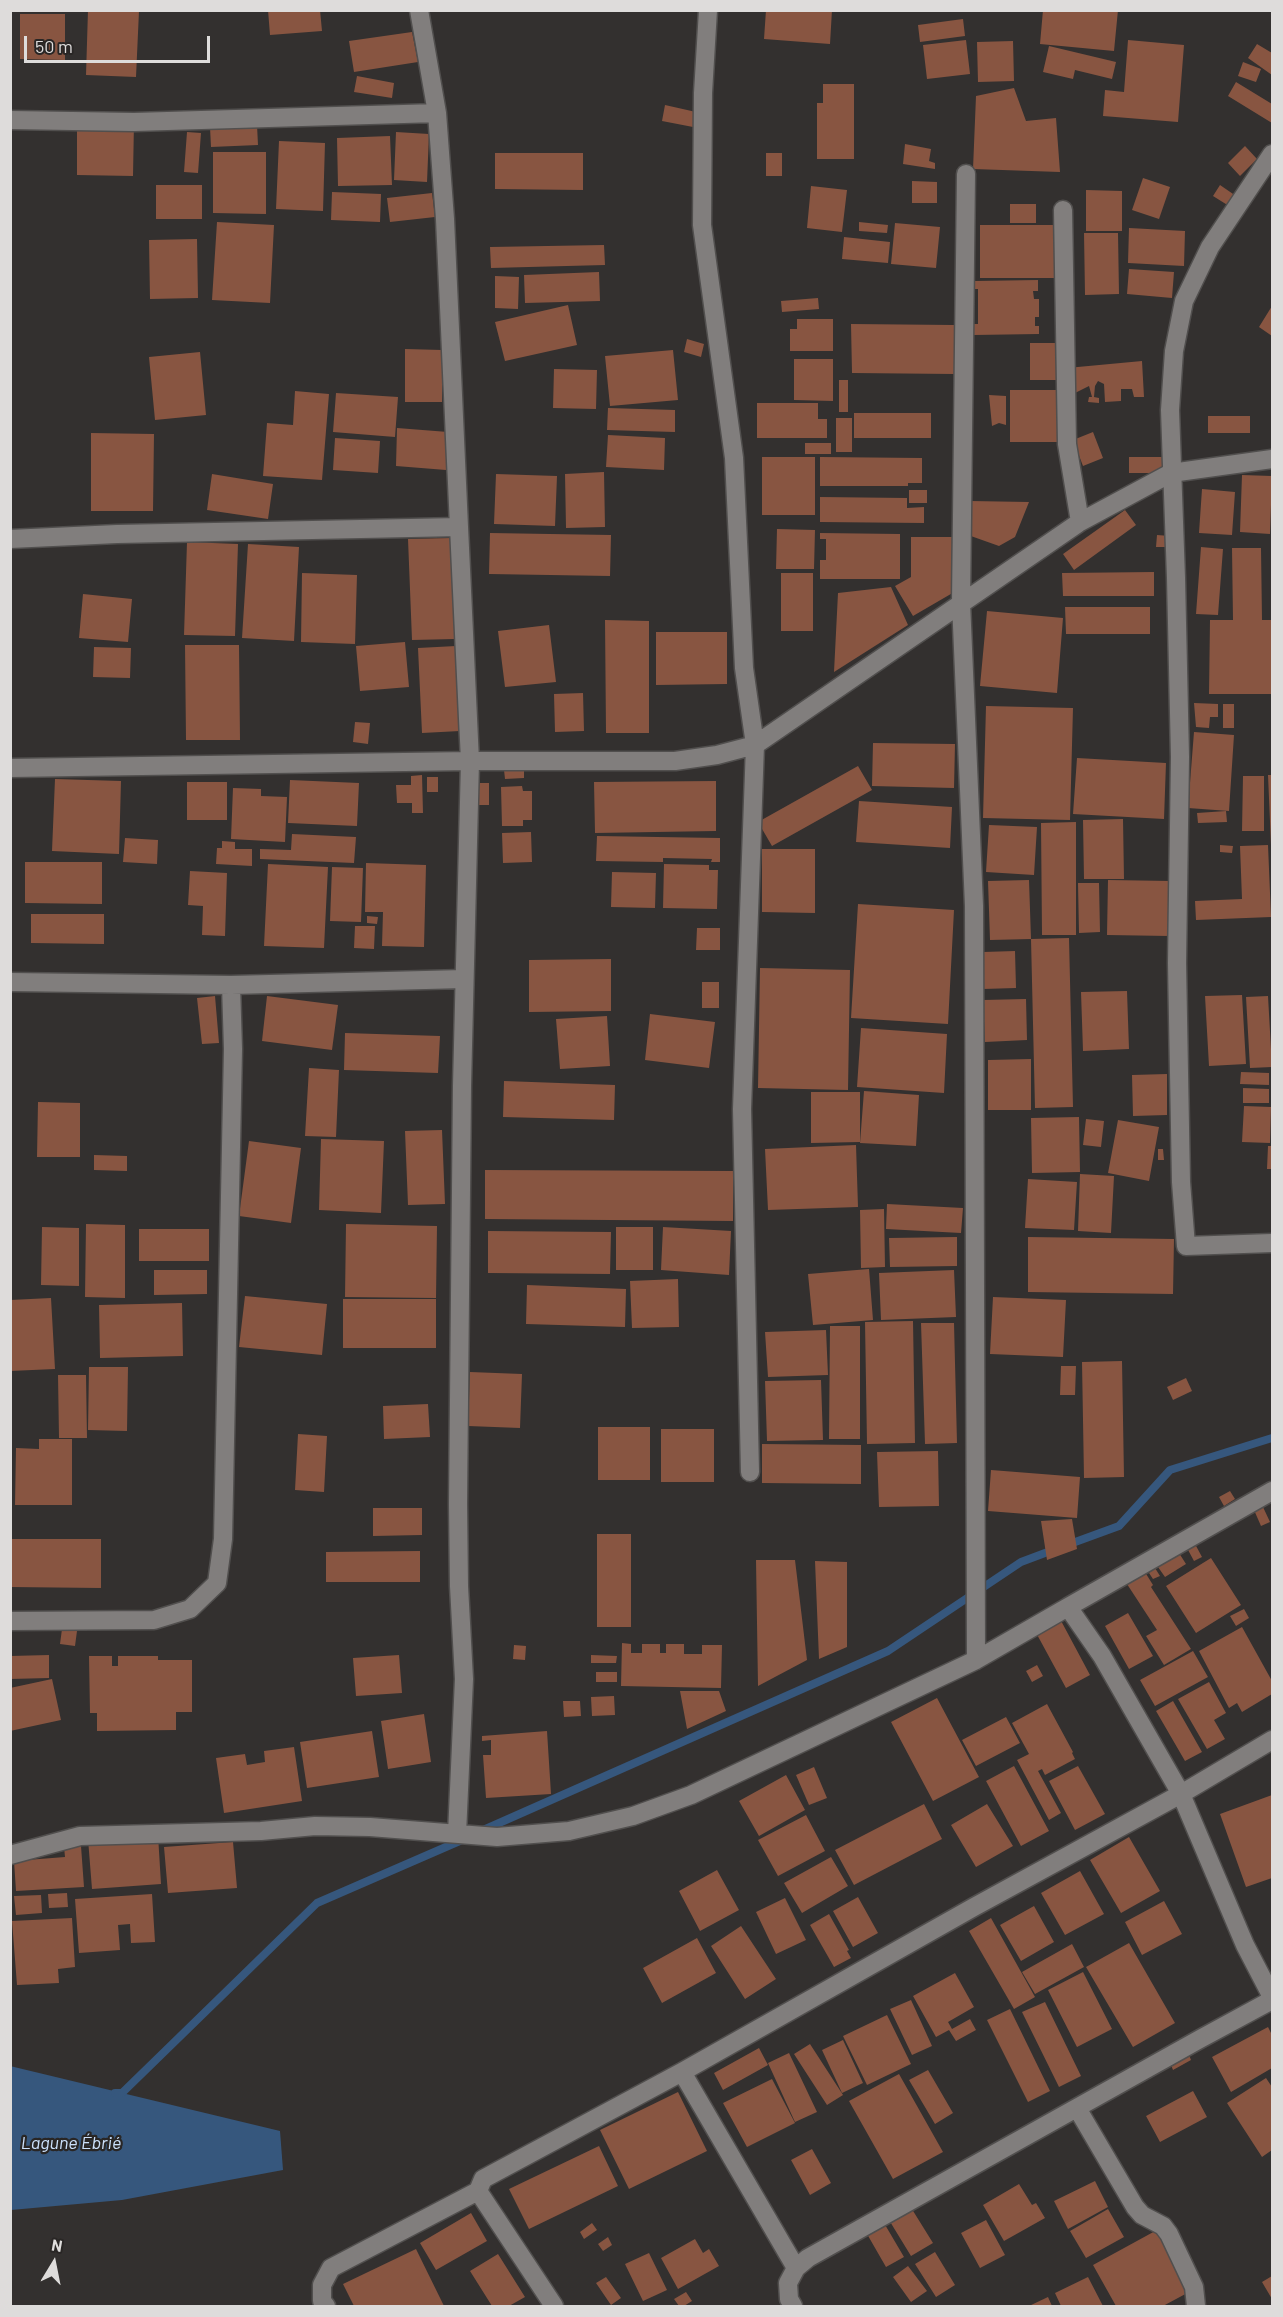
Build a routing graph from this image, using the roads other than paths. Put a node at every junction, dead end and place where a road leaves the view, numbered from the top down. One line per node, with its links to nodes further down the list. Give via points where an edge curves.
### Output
1 (419, 10): 3 (street)
2 (708, 10): 14 (street, via 702,225 734,458 744,668)
3 (437, 113): 4 (street, via 134,122); 11 (street)
4 (10, 120)
5 (1272, 154): 9 (street, via 1210,247 1184,301 1174,351)
6 (966, 174): 13 (street)
7 (1063, 210): 10 (street, via 1066,444)
8 (1272, 459): 9 (street)
9 (1171, 473): 10 (street); 20 (street, via 1179,745 1180,1160 1186,1246)
10 (1080, 522): 13 (street)
11 (459, 527): 12 (street); 15 (street)
12 (10, 539)
13 (961, 602): 14 (street); 25 (street, via 974,906)
14 (755, 745): 15 (street, via 675,761); 21 (street, via 742,1109)
15 (470, 761): 16 (street); 17 (street)
16 (10, 768)
17 (464, 979): 19 (street); 28 (street, via 458,1504 464,1680)
18 (10, 982): 19 (street)
19 (231, 985): 24 (street, via 223,1527 217,1582 190,1610 154,1620)
20 (1272, 1243)
21 (750, 1472)
22 (1272, 1491): 23 (street)
23 (1068, 1607): 25 (street); 27 (street, via 1102,1656)
24 (10, 1621)
25 (976, 1660): 28 (street, via 691,1795 633,1816 569,1831 497,1837)
26 (1272, 1740): 27 (street)
27 (1181, 1794): 30 (street); 31 (street)
28 (457, 1834): 29 (street, via 315,1826 87,1835)
29 (10, 1855)
30 (1272, 1999): 32 (street)
31 (682, 2072): 33 (street, via 483,2179); 34 (street)
32 (1077, 2108): 34 (street); 36 (street, via 1135,2207 1169,2234 1194,2287)
33 (478, 2191): 37 (street, via 331,2268 322,2285); 38 (street)
34 (796, 2268): 35 (street, via 788,2283)
35 (786, 2304)
36 (1193, 2305)
37 (326, 2307)
38 (554, 2307)

